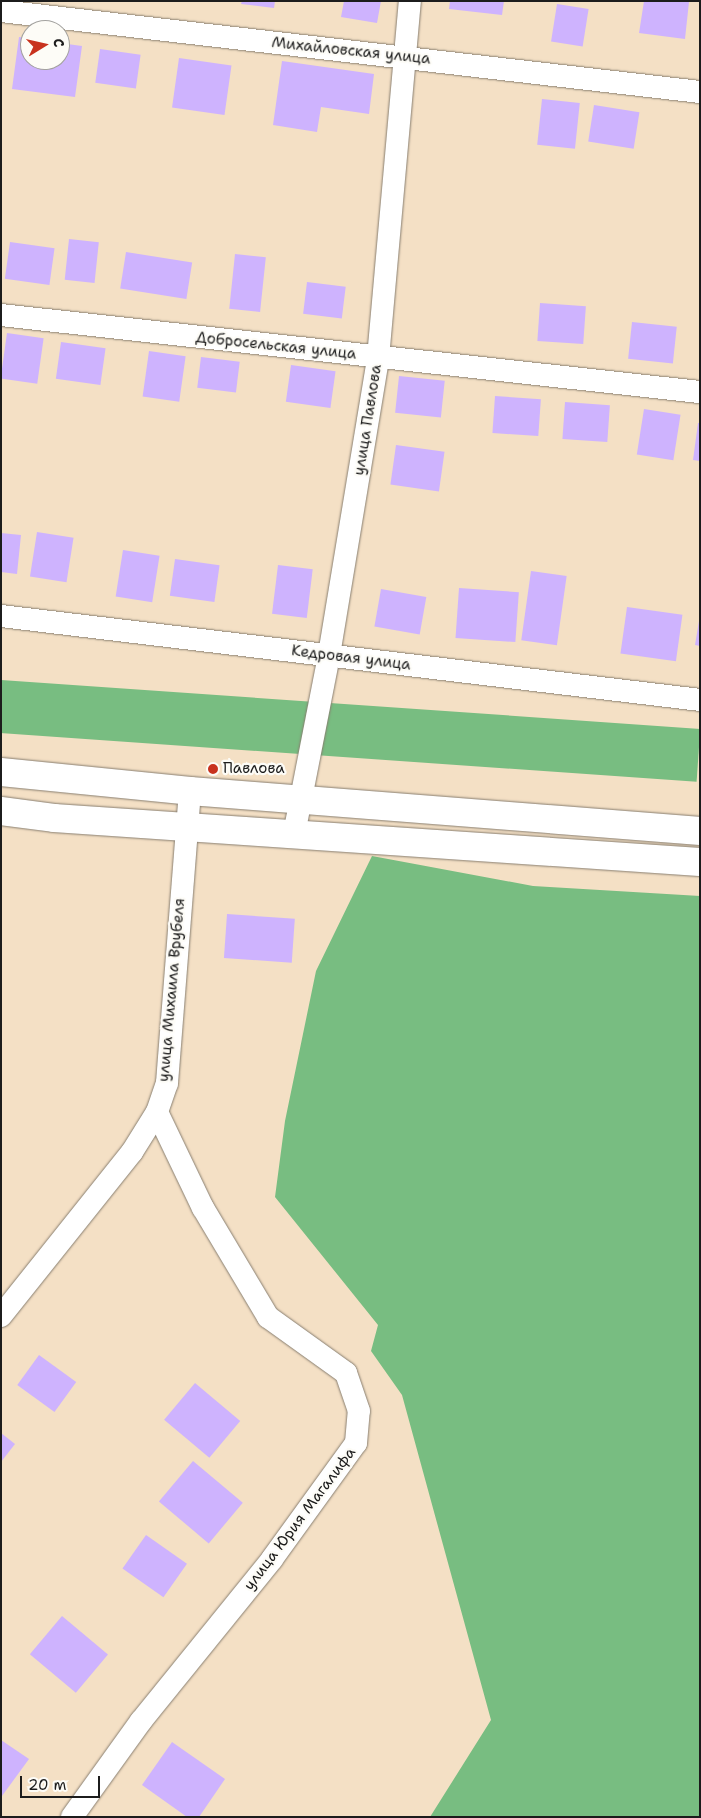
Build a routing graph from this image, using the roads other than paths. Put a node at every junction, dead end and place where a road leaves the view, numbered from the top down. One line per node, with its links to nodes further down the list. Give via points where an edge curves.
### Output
1 (410, 1): 3 (street, улица Павлова)
2 (1, 12): 3 (street, Михайловская улица)
3 (403, 57): 4 (street, Михайловская улица); 6 (street, улица Павлова)
4 (700, 92)
5 (1, 315): 6 (street, Добросельская улица)
6 (378, 358): 7 (street, Добросельская улица); 9 (street, улица Павлова)
7 (700, 392)
8 (1, 616): 9 (street, Кедровая улица)
9 (329, 655): 10 (street, Кедровая улица); 13 (street, улица Павлова)
10 (700, 700)
11 (1, 772): 12 (main road)
12 (190, 791): 13 (main road); 15 (street, улица Михаила Врубеля)
13 (302, 799): 16 (main road); 17 (street, улица Павлова)
14 (1, 811): 15 (main road)
15 (185, 827): 17 (main road); 19 (street, улица Михаила Врубеля, via 167,1083)
16 (700, 831)
17 (294, 834): 18 (main road)
18 (700, 862)
19 (157, 1112): 20 (street, улица Михаила Врубеля, via 132,1152); 21 (street, улица Юрия Магалифа, via 203,1208 268,1316 346,1373 359,1411 356,1443 272,1559 141,1721)
20 (1, 1316)
21 (72, 1817)

